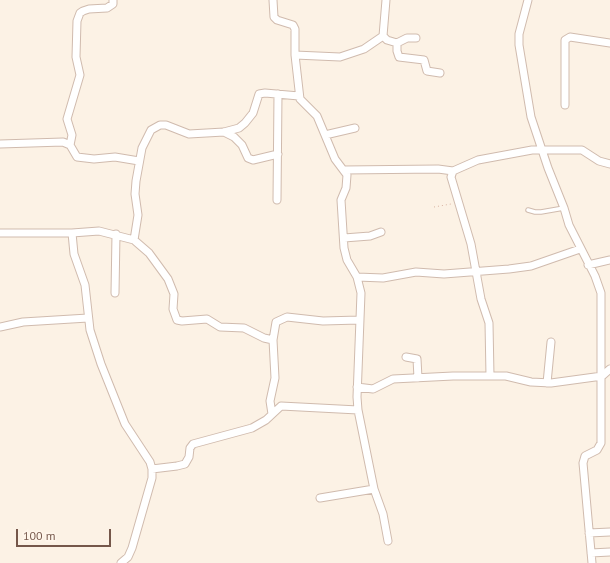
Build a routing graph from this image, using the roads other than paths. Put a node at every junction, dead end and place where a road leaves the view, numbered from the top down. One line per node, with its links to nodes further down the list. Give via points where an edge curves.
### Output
1 (113, 0): 18 (street, via 114,4 108,8 83,11 77,21 76,57 80,75 67,119 72,135)
2 (273, 0): 9 (street, via 274,17 293,25 295,29)
3 (386, 0): 5 (street)
4 (528, 0): 19 (street, via 519,34 519,45 529,106)
5 (383, 36): 8 (street); 9 (street, via 364,50 340,57)
6 (416, 38): 8 (street, via 407,38)
7 (610, 42): 13 (street, via 570,37 565,40)
8 (397, 43): 10 (street, via 400,57 424,60 427,71)
9 (295, 55): 12 (street)
10 (440, 73)
11 (278, 94): 12 (street); 15 (street, via 259,94 253,113 245,123 239,128); 20 (street)
12 (299, 96): 16 (street, via 317,116)
13 (566, 105)
14 (355, 128): 16 (street)
15 (224, 132): 20 (street, via 242,145 248,158 253,160); 21 (street, via 190,134 160,125 147,136)
16 (325, 135): 23 (street, via 335,159)
17 (0, 144): 18 (street, via 49,141)
18 (70, 145): 21 (street, via 77,157 115,157)
19 (542, 150): 22 (street, via 582,150 599,161); 24 (street, via 478,160); 26 (street)
20 (278, 154): 25 (street)
21 (139, 162): 33 (street, via 135,187 138,215)
22 (610, 164)
23 (344, 170): 24 (street); 32 (street, via 348,180 341,200)
24 (453, 171): 37 (street, via 451,178 471,244)
25 (277, 200)
26 (564, 208): 27 (lane, via 541,212); 34 (street)
27 (528, 210)
28 (0, 232): 30 (street)
29 (381, 232): 32 (street, via 370,236)
30 (72, 233): 31 (street, via 91,230); 40 (street, via 74,254 85,285)
31 (116, 234): 33 (street); 39 (street)
32 (344, 238): 38 (street, via 347,260)
33 (134, 240): 43 (street, via 149,253 168,279 174,294 177,320 207,319 220,327 244,328)
34 (580, 249): 36 (street); 37 (street, via 531,266)
35 (610, 260): 36 (street)
36 (588, 265): 48 (street, via 601,293)
37 (475, 272): 38 (street, via 416,272 383,278); 47 (street, via 489,323)
38 (357, 277): 41 (street, via 362,293)
39 (115, 293)
40 (88, 318): 42 (street, via 23,322); 54 (street, via 116,405)
41 (359, 320): 43 (street, via 324,322 287,317 276,322); 51 (street)
42 (0, 327)
43 (273, 340): 53 (street, via 275,378 270,401)
44 (551, 342): 50 (street)
45 (406, 357): 49 (street, via 417,358)
46 (610, 369): 48 (street)
47 (490, 376): 49 (street); 50 (street)
48 (602, 376): 50 (street); 58 (street, via 601,443 597,450 583,459)
49 (418, 378): 51 (street, via 393,379 373,389)
50 (547, 383)
51 (357, 387): 52 (street)
52 (358, 410): 53 (street, via 285,405); 55 (street)
53 (272, 414): 54 (street, via 243,432 193,444 185,464)
54 (152, 468): 62 (street, via 152,478 132,548 128,557)
55 (374, 489): 56 (street); 59 (street, via 383,514)
56 (320, 498)
57 (610, 532): 58 (street)
58 (589, 534): 61 (street)
59 (388, 541)
60 (610, 552): 61 (street)
61 (591, 553): 63 (street)
62 (121, 563)
63 (592, 563)

